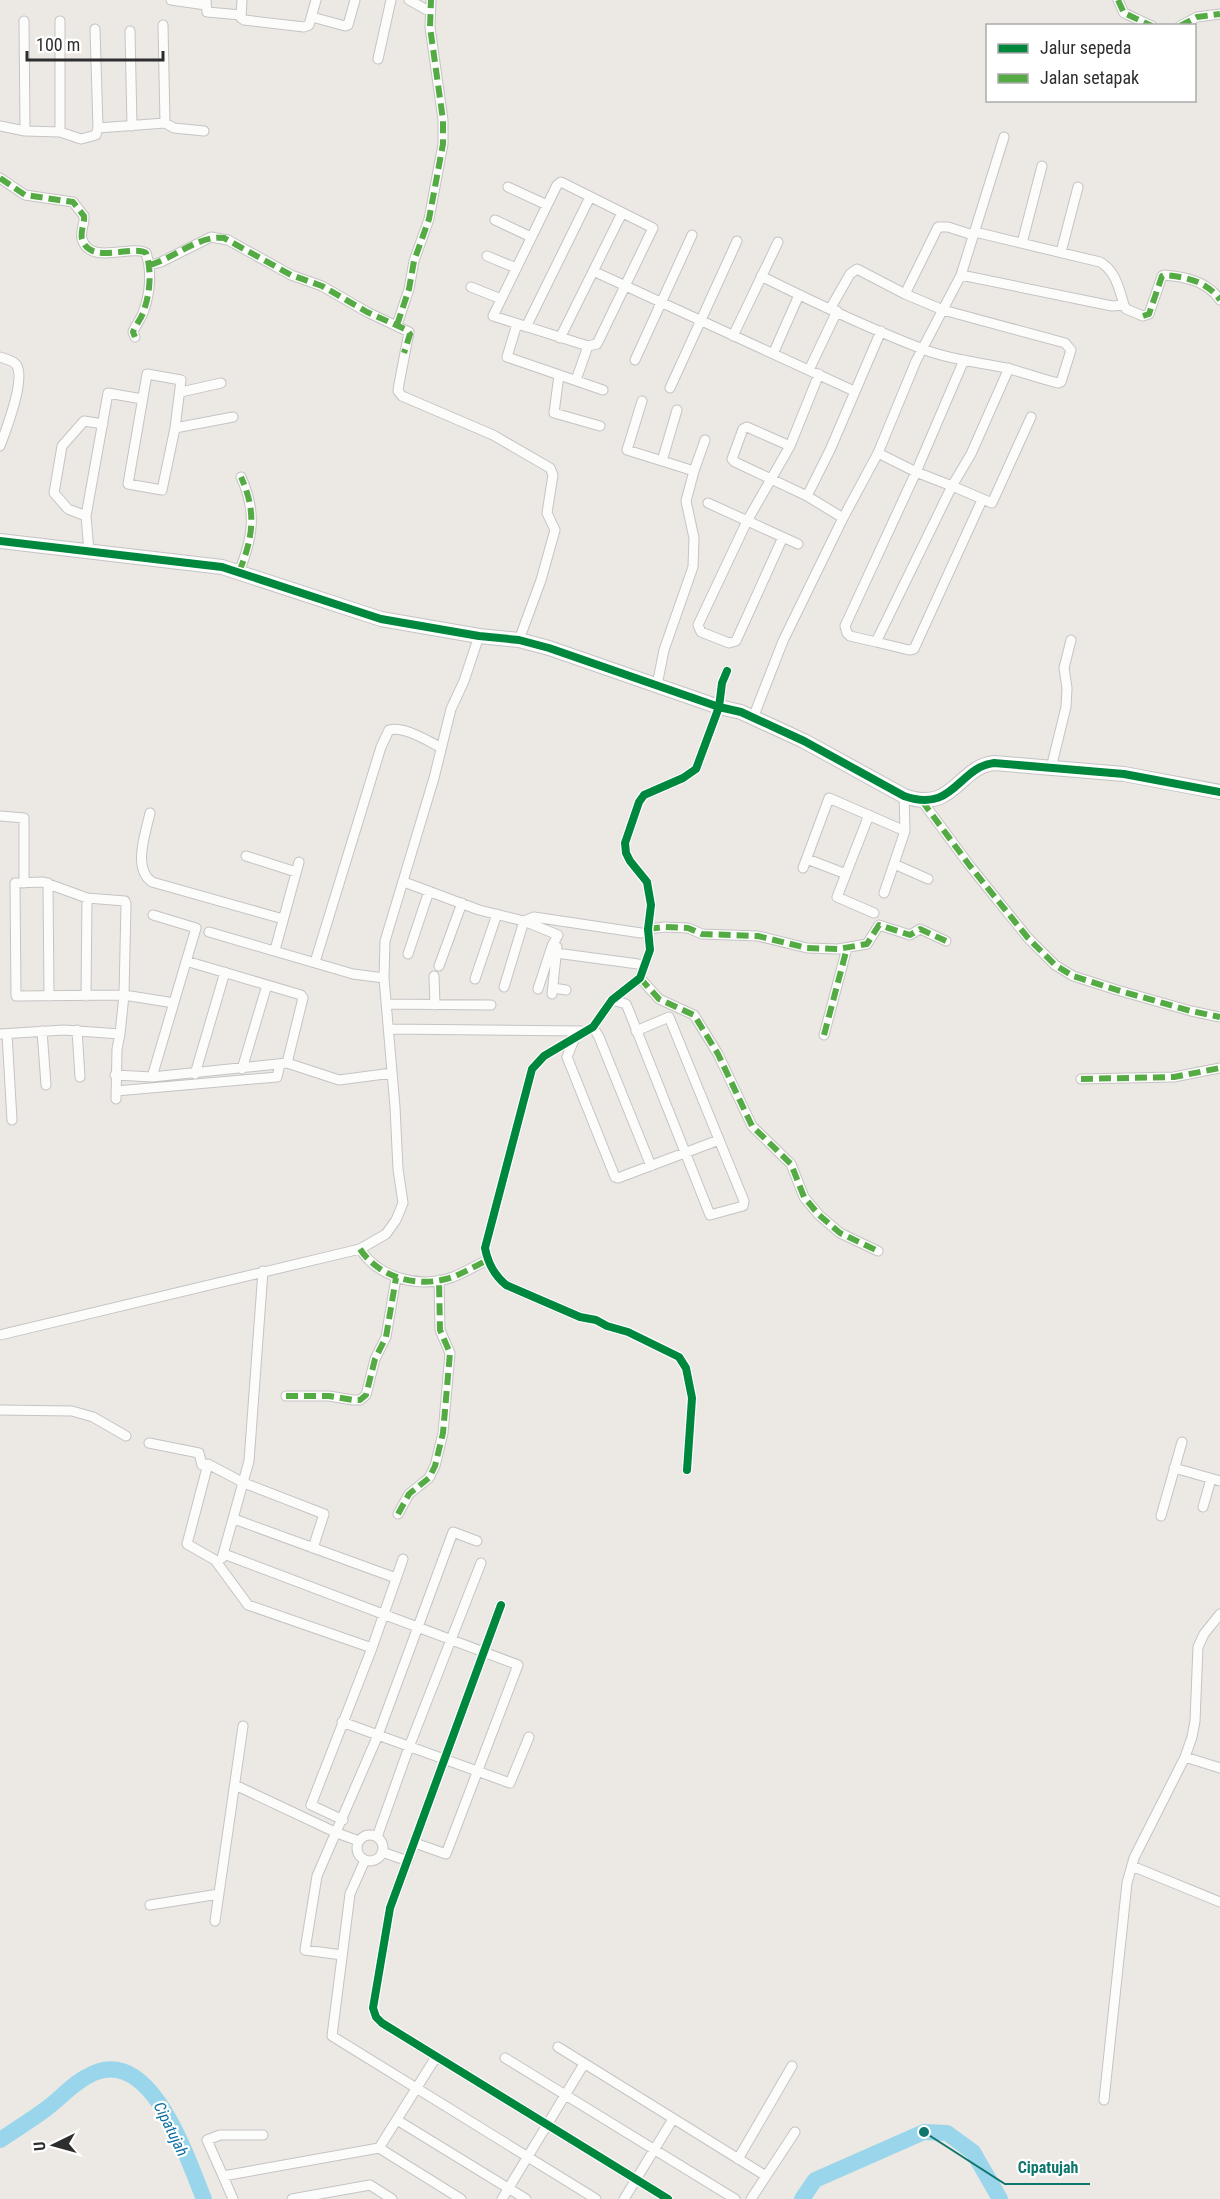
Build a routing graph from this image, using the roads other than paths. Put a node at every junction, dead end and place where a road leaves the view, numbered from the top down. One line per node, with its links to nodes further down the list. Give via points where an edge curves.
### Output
1 (171, 0): 9 (street)
2 (242, 0): 12 (street)
3 (316, 0): 13 (street)
4 (356, 0): 13 (street, via 348,25)
5 (391, 0): 21 (street)
6 (431, 0): 10 (street)
7 (1118, 0): 16 (street, via 1124,13)
8 (412, 1): 10 (street)
9 (206, 2): 12 (street, via 207,12)
10 (429, 11): 62 (street, via 444,120 443,144 429,219)
11 (1220, 14): 17 (street, via 1197,17)
12 (241, 15): 13 (street, via 246,21 304,27)
13 (312, 17)
14 (24, 21): 27 (street)
15 (60, 21): 28 (street)
16 (1148, 24)
17 (1184, 24)
18 (163, 25): 22 (street)
19 (95, 29): 25 (street)
20 (130, 31): 24 (street)
21 (378, 59)
22 (165, 123): 24 (street); 26 (street, via 174,128)
23 (0, 126): 27 (street)
24 (132, 126): 25 (street)
25 (98, 128): 28 (street, via 96,135 81,139)
26 (204, 130)
27 (25, 131): 28 (street)
28 (60, 132)
29 (1004, 137): 38 (street)
30 (1042, 166): 43 (street)
31 (0, 178): 46 (street, via 25,195 73,202 84,216 81,236 88,248 105,254 143,251)
32 (508, 187): 35 (street)
33 (1078, 187): 44 (street)
34 (590, 197): 35 (street, via 561,182); 36 (street); 63 (street)
35 (547, 205): 40 (street)
36 (622, 213): 48 (street); 51 (street, via 653,228)
37 (495, 220): 40 (street)
38 (974, 233): 43 (street); 49 (street); 53 (street, via 938,227)
39 (692, 235): 57 (street)
40 (531, 237): 47 (street)
41 (737, 241): 61 (street)
42 (777, 242): 50 (street)
43 (1022, 243): 44 (street)
44 (1061, 252): 58 (street, via 1108,266)
45 (487, 256): 47 (street)
46 (150, 265): 62 (street, via 211,237 224,238); 66 (street, via 145,309 133,332)
47 (516, 268): 55 (street)
48 (593, 271): 51 (street); 67 (street)
49 (961, 275): 58 (street, via 1112,306); 60 (street)
50 (761, 276): 54 (street); 65 (street)
51 (626, 286): 57 (street); 68 (street, via 597,344)
52 (471, 287): 55 (street)
53 (905, 294): 59 (street, via 857,269 850,274); 60 (street)
54 (799, 295): 59 (street); 70 (street)
55 (501, 299): 63 (street, via 493,316)
56 (1220, 300): 58 (street, via 1206,285 1164,275 1149,314 1143,316)
57 (662, 302): 61 (street); 72 (street)
58 (1124, 305)
59 (833, 310): 64 (street); 75 (street)
60 (943, 310): 69 (street); 74 (street, via 1065,343 1071,350 1064,376 1058,383)
61 (700, 321): 65 (street); 79 (street)
62 (397, 325): 113 (street, via 410,334 399,394 493,435 552,470 547,513 555,530)
63 (522, 325): 67 (street); 76 (street, via 507,357)
64 (881, 331): 69 (street); 81 (street)
65 (733, 336): 70 (street)
66 (135, 338)
67 (560, 338): 68 (street)
68 (588, 346): 77 (street)
69 (922, 349): 73 (street); 94 (street)
70 (773, 354): 75 (street)
71 (0, 357): 92 (street, via 15,363 18,374 17,394)
72 (635, 360)
73 (964, 360): 74 (street); 97 (street)
74 (1009, 368): 100 (street, via 971,454)
75 (814, 372): 81 (street); 93 (street)
76 (559, 375): 77 (street); 89 (street, via 554,413)
77 (576, 380): 80 (street)
78 (221, 383): 82 (street)
79 (670, 388)
80 (603, 390)
81 (854, 391): 101 (street)
82 (181, 392): 83 (street, via 181,380 147,374); 90 (street)
83 (142, 399): 88 (street, via 108,393); 90 (street, via 128,484 162,490)
84 (642, 401): 95 (street, via 627,450)
85 (677, 410): 95 (street)
86 (232, 417): 90 (street)
87 (1031, 417): 102 (street, via 993,501)
88 (103, 424): 104 (street); 104 (street, via 84,421 62,446 54,493 68,509)
89 (600, 426)
90 (175, 428)
91 (705, 440): 96 (street)
92 (0, 446)
93 (790, 446): 99 (street); 99 (street, via 750,428 743,429 733,460)
94 (878, 453): 97 (street); 105 (street)
95 (662, 461): 96 (street)
96 (693, 471): 117 (street, via 686,501 694,560 664,650)
97 (916, 472): 100 (street); 115 (street, via 844,626 850,636)
98 (241, 477): 111 (street, via 250,496 252,516 248,551)
99 (772, 479): 101 (street); 106 (street)
100 (952, 486): 102 (street); 115 (street)
101 (807, 496): 105 (street)
102 (982, 500): 115 (street, via 914,649)
103 (708, 503): 106 (street)
104 (86, 516): 110 (street)
105 (843, 518): 119 (street, via 783,641)
106 (747, 521): 107 (street); 107 (street, via 698,625 701,632 729,643 736,641)
107 (783, 537): 109 (street)
108 (0, 542): 110 (street)
109 (798, 544)
110 (89, 551): 111 (street)
111 (239, 572): 112 (street, via 381,619)
112 (479, 636): 113 (street); 120 (street)
113 (519, 640): 117 (street)
114 (1071, 640): 121 (street, via 1064,668 1065,707)
115 (876, 642)
116 (727, 670): 118 (street)
117 (657, 685): 118 (street)
118 (719, 707): 119 (street); 146 (street, via 696,769 644,795 628,833 626,854 647,882 651,905)
119 (753, 718): 123 (street)
120 (440, 747): 134 (street); 155 (street, via 412,734 389,730)
121 (1051, 768): 122 (street, via 1124,774); 124 (street, via 987,764 952,791)
122 (1220, 792)
123 (904, 796): 124 (street); 128 (street)
124 (922, 801): 175 (street, via 1028,938 1055,965 1073,976 1117,990)
125 (150, 813): 143 (street, via 142,856 148,879)
126 (869, 815): 128 (street); 131 (street); 131 (street, via 829,798 805,863)
127 (0, 816): 133 (street, via 24,818)
128 (905, 831): 130 (street)
129 (246, 856): 143 (street, via 298,867)
130 (894, 864): 132 (street); 137 (street)
131 (846, 874): 140 (street, via 837,897)
132 (928, 879)
133 (24, 882): 135 (street); 168 (street, via 14,886 15,995)
134 (404, 882): 136 (street); 160 (street, via 385,941)
135 (48, 883): 138 (street); 168 (street)
136 (429, 891): 139 (street); 153 (street)
137 (884, 893)
138 (87, 898): 167 (street, via 123,900 126,904); 169 (street)
139 (462, 903): 141 (street); 157 (street)
140 (873, 913)
141 (497, 914): 144 (street); 162 (street)
142 (153, 915): 154 (street, via 196,928)
143 (283, 919): 151 (street)
144 (524, 921): 145 (street, via 534,917); 148 (street); 164 (street)
145 (559, 921): 146 (street); 148 (street)
146 (645, 931): 150 (street, via 688,928 702,934 758,936 807,948); 161 (street, via 650,950)
147 (209, 932): 151 (street)
148 (558, 935): 152 (street); 165 (street)
149 (946, 941): 150 (street, via 920,929 910,935 879,925 867,944)
150 (846, 948): 184 (street)
151 (274, 950): 155 (street)
152 (556, 953): 156 (street); 166 (street, via 552,991)
153 (408, 954)
154 (186, 961): 158 (street); 171 (street)
155 (315, 962): 160 (street, via 353,974)
156 (638, 964)
157 (439, 966)
158 (225, 972): 163 (street); 190 (street)
159 (434, 976): 173 (street)
160 (384, 978): 172 (street)
161 (640, 978): 170 (street); 202 (street, via 659,999 694,1015 718,1054 752,1126 791,1164 804,1197 819,1215 840,1233)
162 (475, 979)
163 (267, 984): 185 (street, via 303,998); 188 (street)
164 (504, 987)
165 (538, 989)
166 (566, 990)
167 (124, 995): 169 (street); 171 (street); 182 (street)
168 (49, 996): 169 (street)
169 (86, 996)
170 (612, 1000): 177 (street); 179 (street, via 626,1004)
171 (174, 1003): 193 (street)
172 (386, 1004): 173 (street); 176 (street)
173 (435, 1005): 174 (street)
174 (491, 1005)
175 (1220, 1017)
176 (389, 1029): 177 (street); 189 (street)
177 (590, 1029): 183 (street); 200 (street, via 599,1037)
178 (77, 1030): 180 (street); 182 (street); 192 (street)
179 (636, 1030): 198 (street, via 669,1017); 199 (street)
180 (42, 1031): 181 (street); 196 (street)
181 (3, 1034): 197 (street)
182 (120, 1034): 191 (street)
183 (576, 1035): 200 (street, via 567,1057 615,1177); 203 (street, via 532,1069 485,1248)
184 (824, 1035)
185 (283, 1064): 186 (street); 189 (street, via 339,1080); 194 (street, via 277,1077)
186 (265, 1066): 188 (street); 194 (street)
187 (1220, 1068): 195 (street, via 1174,1077)
188 (242, 1069): 190 (street)
189 (392, 1073): 201 (street, via 403,1203 387,1234)
190 (195, 1074): 193 (street)
191 (116, 1075): 193 (street); 194 (street, via 116,1095)
192 (80, 1077)
193 (152, 1077)
194 (266, 1078)
195 (1081, 1079)
196 (46, 1085)
197 (12, 1120)
198 (719, 1140): 199 (street); 199 (street, via 743,1206 710,1215)
199 (685, 1153): 200 (street)
200 (651, 1166)
201 (360, 1249): 204 (street); 205 (street, via 368,1261)
202 (878, 1251)
203 (487, 1260): 206 (street); 215 (street, via 506,1285 580,1317 628,1332 679,1357 686,1368 692,1398)
204 (263, 1271): 207 (street); 217 (street)
205 (396, 1278): 206 (street); 208 (street, via 386,1337 375,1359 366,1395 360,1400)
206 (439, 1280): 219 (street, via 441,1330 450,1353 443,1433 429,1478 409,1494)
207 (0, 1335)
208 (286, 1396)
209 (0, 1410): 210 (street, via 72,1411)
210 (126, 1436)
211 (149, 1443): 213 (street, via 199,1453 201,1465)
212 (1182, 1443): 214 (street)
213 (208, 1464): 217 (street); 227 (street, via 187,1544)
214 (1174, 1468): 216 (street); 220 (street)
215 (687, 1470)
216 (1215, 1480): 218 (street)
217 (244, 1484): 221 (street); 223 (street, via 324,1514)
218 (1203, 1507)
219 (398, 1514)
220 (1161, 1516)
221 (234, 1519): 223 (street); 224 (street)
222 (477, 1541): 232 (street, via 453,1532)
223 (313, 1548): 228 (street)
224 (224, 1554): 227 (street); 230 (street)
225 (403, 1559): 228 (street)
226 (480, 1563): 233 (street)
227 (219, 1565): 234 (street, via 248,1605)
228 (396, 1578): 230 (street)
229 (501, 1605): 235 (street)
230 (384, 1614): 232 (street); 234 (street)
231 (1220, 1614): 241 (street, via 1198,1647 1195,1721)
232 (419, 1627): 233 (street); 238 (street)
233 (452, 1640): 235 (street); 240 (street)
234 (372, 1648): 236 (street)
235 (484, 1652): 242 (street); 244 (street, via 518,1665)
236 (342, 1722): 238 (street); 246 (street, via 311,1804)
237 (243, 1726): 245 (street)
238 (378, 1735): 240 (street); 246 (street)
239 (529, 1737): 244 (street, via 510,1783)
240 (409, 1747): 242 (street); 248 (street)
241 (1185, 1757): 243 (street); 254 (street)
242 (444, 1759): 244 (street); 250 (street)
243 (1220, 1768)
244 (477, 1771): 250 (street, via 446,1854)
245 (235, 1785): 247 (street); 255 (street)
246 (343, 1820): 247 (street)
247 (337, 1833): 249 (street); 259 (street, via 317,1876 305,1950)
248 (377, 1837): 249 (street, via 365,1836); 251 (street, via 382,1842)
249 (359, 1842): 252 (street, via 358,1853)
250 (415, 1843): 253 (street)
251 (382, 1852): 252 (street, via 376,1860); 253 (street)
252 (365, 1860): 259 (street, via 350,1894)
253 (408, 1861): 261 (street, via 390,1908 373,2008 382,2024)
254 (1132, 1866): 256 (street); 267 (street)
255 (219, 1894): 257 (street); 258 (street)
256 (1220, 1902)
257 (150, 1905)
258 (215, 1920)
259 (342, 1955): 265 (street, via 332,2036)
260 (558, 2047): 263 (street)
261 (436, 2057): 265 (street); 270 (street)
262 (505, 2058): 266 (street)
263 (584, 2064): 266 (street); 268 (street)
264 (792, 2066): 276 (street)
265 (417, 2088): 269 (street); 275 (street)
266 (565, 2095): 270 (street); 274 (street)
267 (1104, 2100)
268 (673, 2119): 274 (street); 276 (street)
269 (397, 2120): 273 (street); 280 (street)
270 (547, 2125): 275 (street); 279 (street)
271 (795, 2132): 278 (street)
272 (263, 2135): 277 (street, via 220,2135 207,2140)
273 (380, 2148): 277 (street); 284 (street)
274 (654, 2149): 279 (street); 290 (street)
275 (528, 2157): 280 (street); 287 (street)
276 (738, 2159): 278 (street)
277 (223, 2176): 281 (street)
278 (766, 2176): 291 (street)
279 (635, 2180): 288 (street); 289 (street)
280 (509, 2188): 285 (street); 286 (street)
281 (233, 2199)
282 (292, 2199): 283 (street, via 370,2185)
283 (392, 2199)
284 (461, 2199)
285 (502, 2199)
286 (526, 2199)
287 (596, 2199)
288 (624, 2199)
289 (668, 2199)
290 (735, 2199)
291 (751, 2199)

